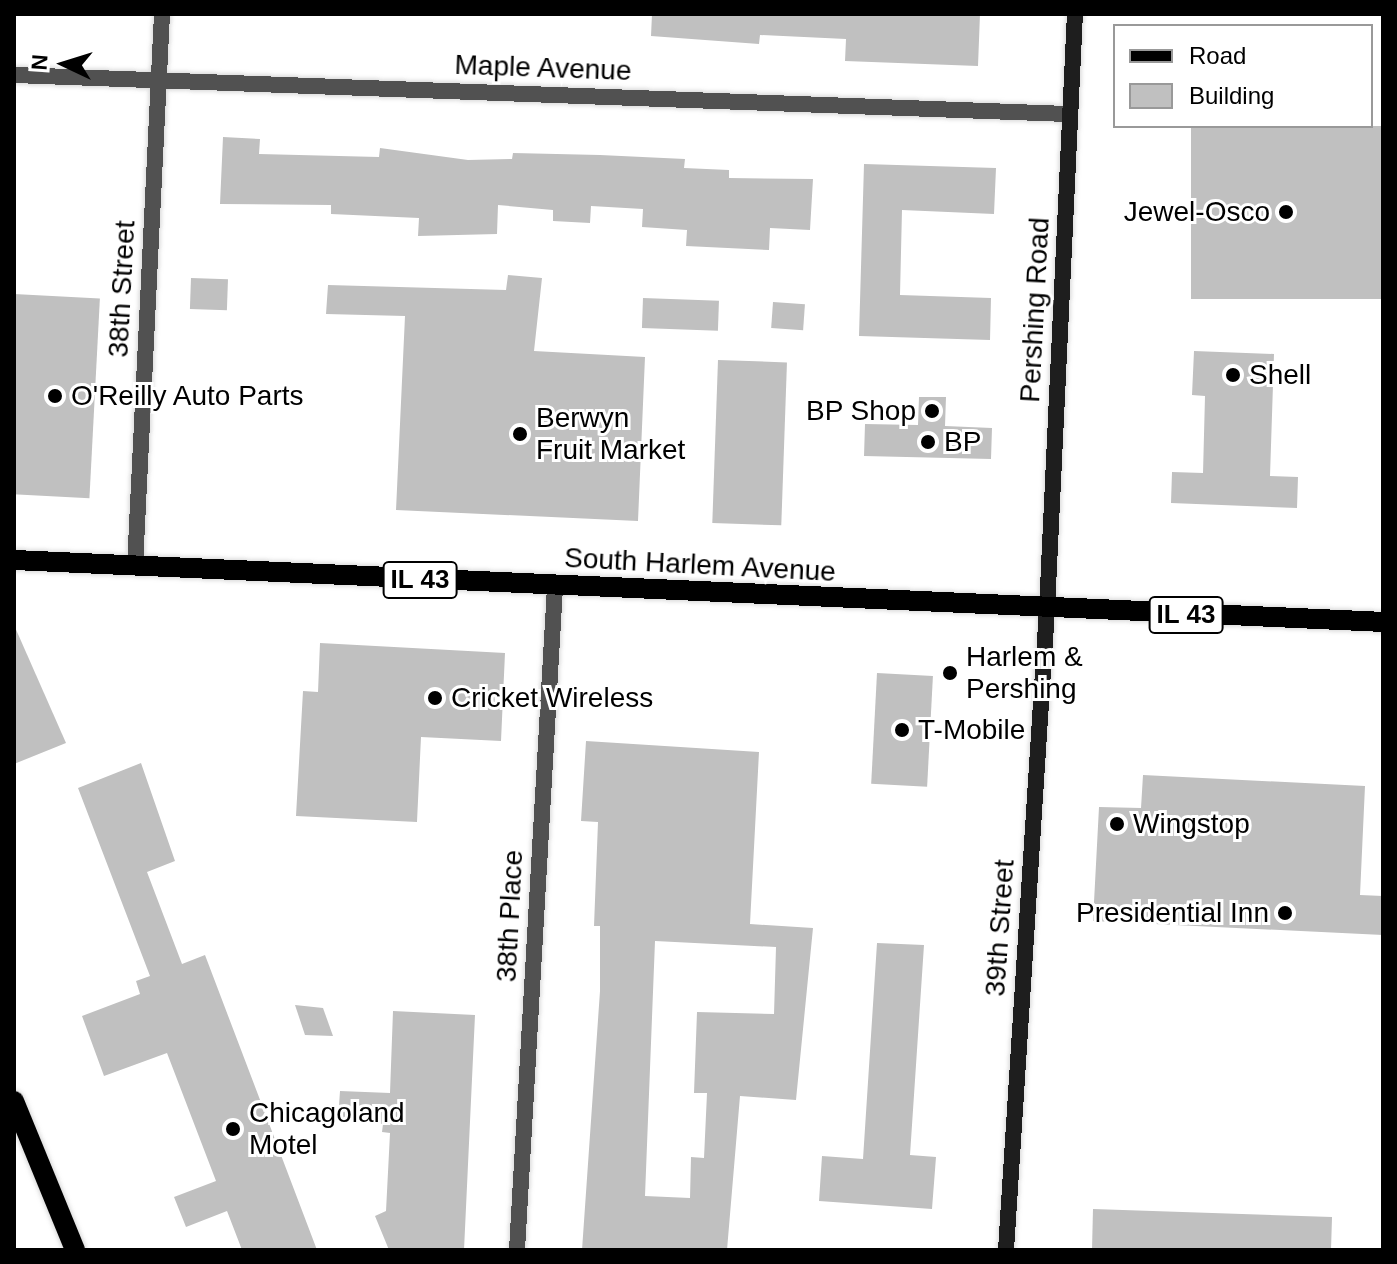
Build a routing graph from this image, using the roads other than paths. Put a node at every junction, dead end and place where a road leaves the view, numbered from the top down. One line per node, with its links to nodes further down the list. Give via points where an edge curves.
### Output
1 (162, 14): 4 (street, 38th Street)
2 (1075, 14): 5 (main road, Pershing Road)
3 (14, 75): 4 (street, Maple Avenue)
4 (158, 80): 5 (street, Maple Avenue); 7 (street, 38th Street)
5 (1070, 114): 9 (main road, Pershing Road)
6 (14, 560): 7 (main road, South Harlem Avenue / IL 43)
7 (135, 566): 8 (main road, South Harlem Avenue / IL 43)
8 (555, 586): 9 (main road, South Harlem Avenue / IL 43); 13 (street, 38th Place)
9 (1047, 609): 10 (main road, South Harlem Avenue / IL 43); 14 (main road, 39th Street)
10 (1383, 622)
11 (14, 1101): 12 (main road)
12 (75, 1250)
13 (517, 1250)
14 (1006, 1250)

